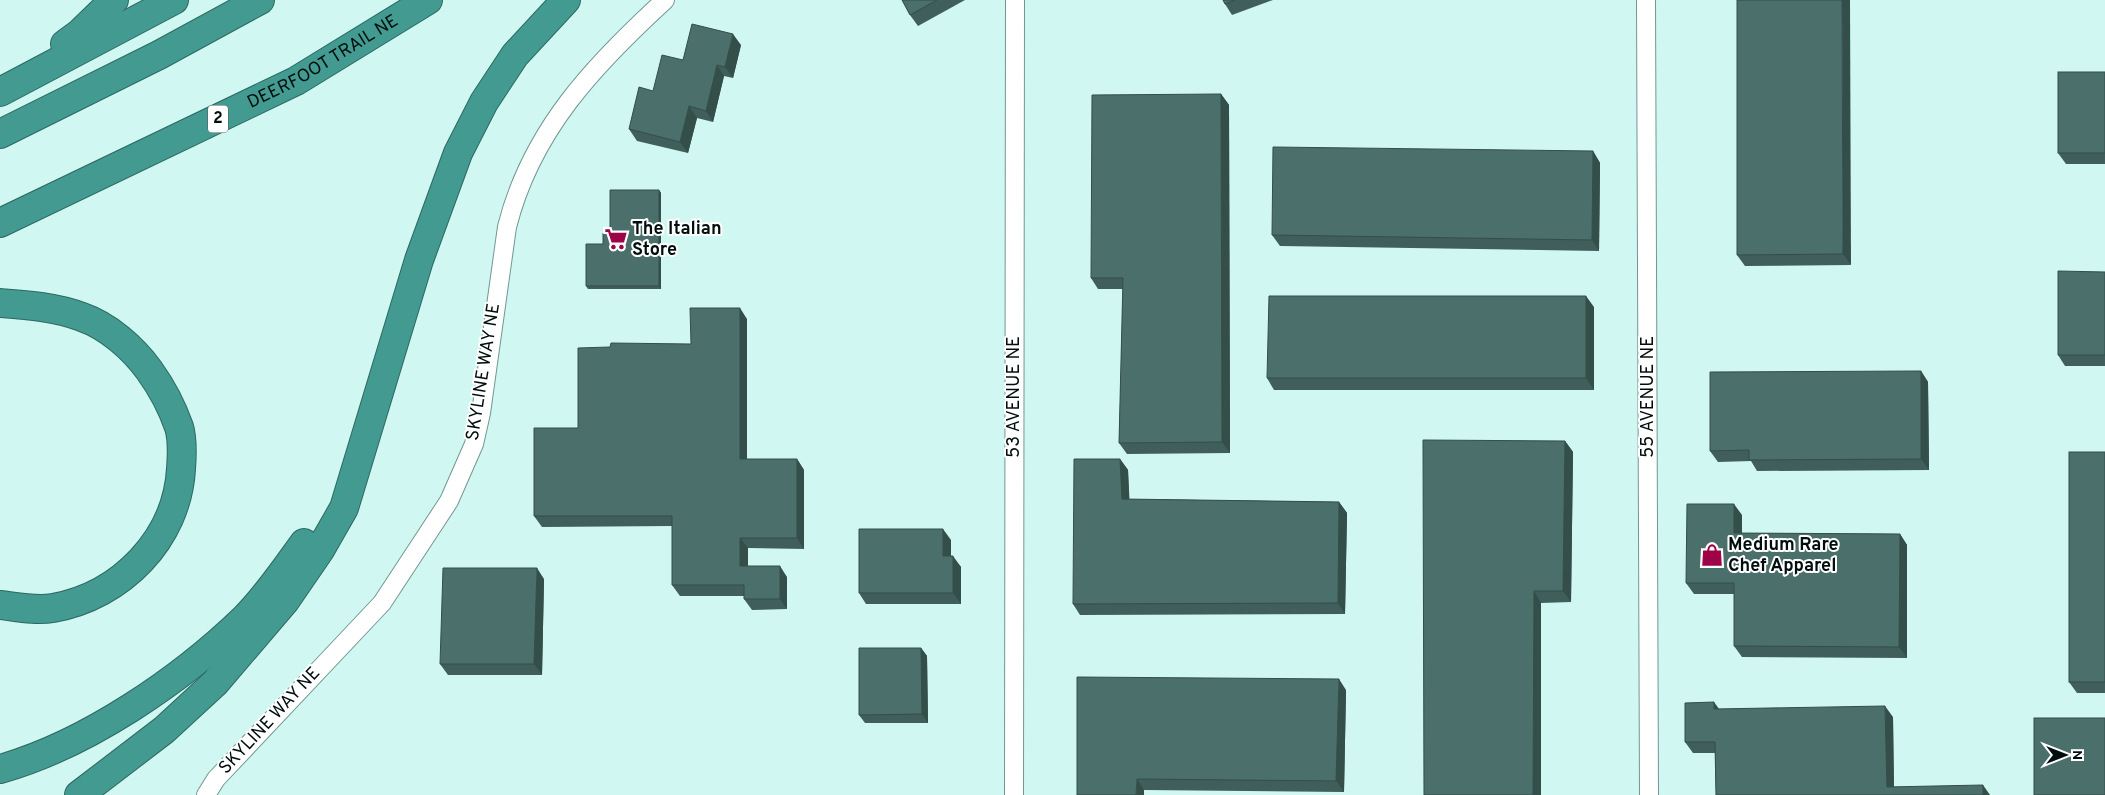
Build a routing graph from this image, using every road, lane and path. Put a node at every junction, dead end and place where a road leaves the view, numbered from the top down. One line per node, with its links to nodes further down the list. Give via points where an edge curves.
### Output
1 (114, 0): 9 (highway, via 80,33)
2 (174, 0): 9 (highway)
3 (260, 0): 10 (highway, via 159,55)
4 (428, 0): 11 (highway, DEERFOOT TRAIL NE / 2, via 296,81)
5 (566, 0): 13 (highway, via 515,55 484,102 458,153 420,260)
6 (665, 0): 17 (street, SKYLINE WAY NE, via 590,73 553,122 526,169 514,197 507,227 479,422 466,465 449,501 382,603 216,779)
7 (1015, 0): 18 (street, 53 AVENUE NE)
8 (1646, 0): 19 (street, 55 AVENUE NE)
9 (0, 91)
10 (0, 134)
11 (0, 223)
12 (0, 303): 14 (highway, via 82,317 122,342 158,383 179,429 182,454 180,482 169,518 152,548 131,572 102,592 80,601 51,608)
13 (363, 450): 15 (highway, via 325,516 245,617 184,670 108,722 65,744); 16 (highway, via 344,508 286,601 215,683 164,730)
14 (0, 605)
15 (0, 769)
16 (80, 795)
17 (206, 795)
18 (1014, 795)
19 (1649, 795)

